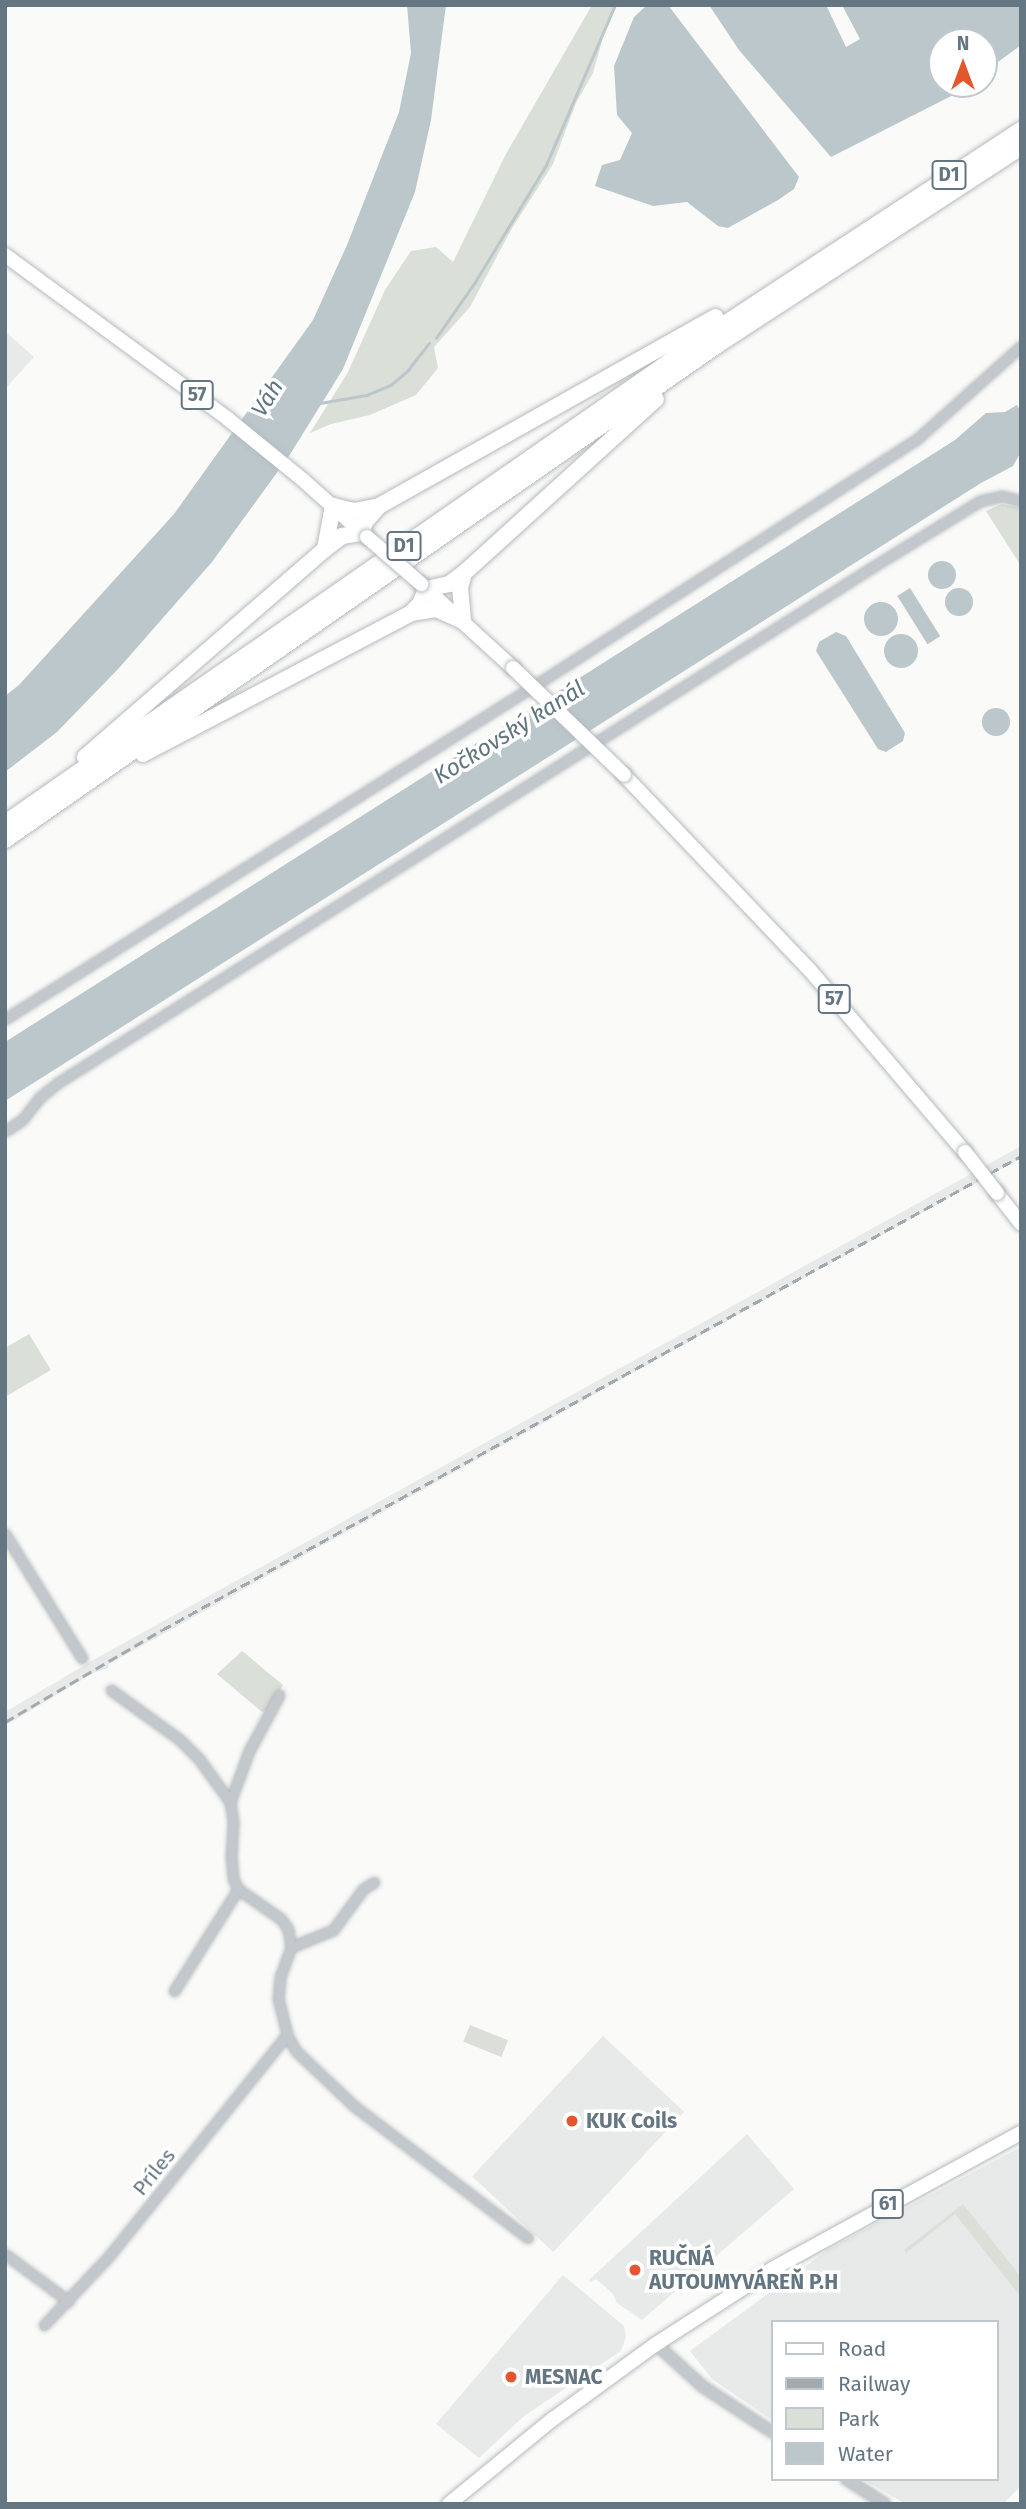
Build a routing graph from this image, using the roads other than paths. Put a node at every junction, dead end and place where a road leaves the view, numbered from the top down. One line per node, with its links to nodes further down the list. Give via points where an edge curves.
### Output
1 (1021, 131): 4 (highway, D1)
2 (1021, 147): 5 (highway, D1)
3 (5, 255): 8 (main road, 57, via 210,405)
4 (781, 285): 9 (highway, via 759,292); 17 (highway, D1)
5 (716, 346): 12 (highway); 16 (highway, D1)
6 (1021, 346): 20 (street, via 917,439)
7 (1021, 501): 21 (street, via 1002,496 985,499 882,561 59,1082)
8 (331, 504): 9 (highway, via 354,511); 10 (main road, 57); 11 (highway)
9 (379, 506): 10 (highway, via 365,522)
10 (365, 535): 11 (highway, via 351,533); 13 (main road, 57, bridge)
11 (325, 549): 17 (highway)
12 (464, 573): 13 (highway, via 449,583); 15 (highway, via 460,588)
13 (424, 587): 14 (highway, via 420,604); 15 (main road, 57)
14 (411, 613): 15 (highway, via 436,609); 16 (highway, via 150,751)
15 (463, 621): 22 (main road, 57, bridge, via 624,775 800,960)
16 (118, 762): 19 (highway, D1)
17 (27, 808): 18 (highway, D1)
18 (5, 823)
19 (5, 840)
20 (5, 1018)
21 (5, 1131)
22 (1021, 1224)
23 (5, 1534): 24 (street)
24 (82, 1658)
25 (111, 1690): 27 (street, via 159,1721 198,1759)
26 (279, 1695): 27 (street, via 249,1751)
27 (230, 1802): 29 (street, via 231,1869)
28 (374, 1882): 30 (street, via 363,1889 333,1930)
29 (238, 1889): 30 (street, via 281,1919); 31 (street)
30 (291, 1947): 32 (street, via 278,1998)
31 (174, 1991)
32 (287, 2035): 34 (street, via 320,2077); 36 (street, Príles)
33 (1021, 2133): 38 (main road, 61, via 774,2268)
34 (528, 2238)
35 (5, 2254): 36 (street)
36 (68, 2301): 37 (street, Príles)
37 (44, 2325)
38 (656, 2344): 39 (street, via 702,2386); 41 (main road, 61, via 553,2419)
39 (771, 2431)
40 (849, 2481): 42 (street)
41 (449, 2504)
42 (885, 2504)

